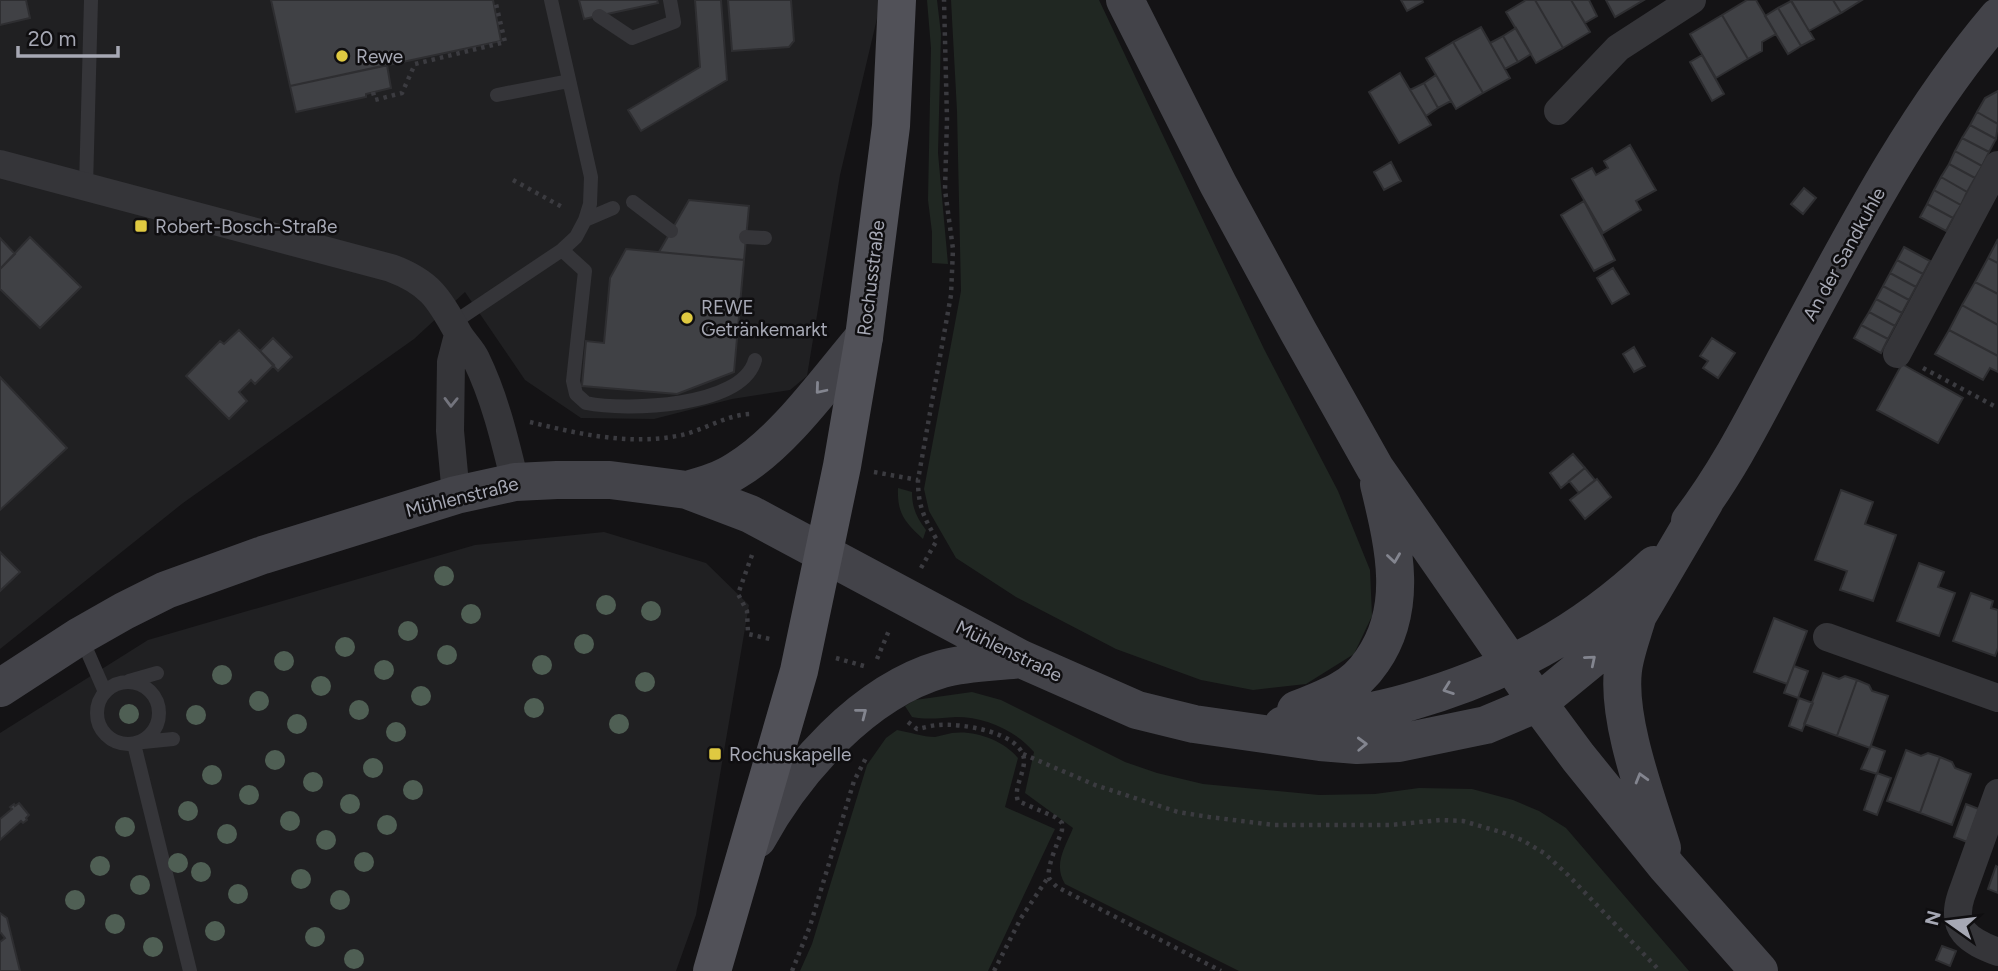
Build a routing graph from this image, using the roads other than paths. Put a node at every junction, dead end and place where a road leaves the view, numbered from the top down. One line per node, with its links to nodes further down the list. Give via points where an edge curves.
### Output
1 (91, 0): 14 (lane)
2 (551, 0): 9 (lane)
3 (670, 0): 7 (lane, via 674,22 632,38)
4 (897, 0): 23 (main road, Rochusstraße, via 891,126)
5 (1125, 0): 26 (main road, via 1241,227)
6 (1692, 0): 11 (street, via 1618,48)
7 (599, 16)
8 (1998, 17): 30 (main road, An der Sandkuhle, via 1904,148)
9 (569, 81): 10 (lane); 17 (lane, via 591,177)
10 (497, 94)
11 (1558, 111)
12 (0, 164): 14 (street)
13 (1998, 165): 24 (street)
14 (86, 186): 22 (street, via 402,272 430,289)
15 (633, 202): 18 (lane)
16 (613, 208): 17 (lane)
17 (585, 220): 21 (lane)
18 (671, 231)
19 (746, 237): 20 (lane)
20 (765, 238)
21 (562, 250): 22 (lane); 25 (lane, via 585,271 573,381 576,394 586,404 680,404 739,383)
22 (456, 329): 27 (street, via 475,357 498,414); 29 (street, one-way to 29, via 450,431)
23 (864, 337): 28 (main road, one-way to 28, via 805,407 752,460 725,477); 31 (main road, Rochusstraße)
24 (1897, 354)
25 (755, 360)
26 (1375, 467): 36 (main road); 43 (main road, one-way to 43, via 1395,566 1396,589 1385,640 1362,675 1342,690)
27 (515, 482): 28 (main road, Mühlenstraße, via 610,480); 29 (main road, Mühlenstraße)
28 (687, 491): 31 (main road, Mühlenstraße, via 765,521)
29 (456, 495): 33 (main road, Mühlenstraße, via 166,590)
30 (1705, 501): 32 (main road, An der Sandkuhle); 36 (main road, An der Sandkuhle, via 1656,564 1619,597)
31 (825, 554): 35 (main road, Mühlenstraße); 47 (main road, Rochusstraße, via 799,671)
32 (1638, 615): 42 (main road, An der Sandkuhle, one-way to 32); 48 (main road, one-way to 32, via 1625,716 1622,671)
33 (80, 636): 39 (main road, Mühlenstraße); 40 (lane)
34 (1827, 637): 41 (street)
35 (1021, 659): 43 (main road, Mühlenstraße, via 1137,710); 47 (main road, one-way to 35, via 776,804 856,717 890,692 942,669)
36 (1512, 665): 42 (main road); 43 (main road, Mühlenstraße, one-way to 43, via 1408,702)
37 (157, 673): 38 (lane)
38 (124, 682): 40 (lane); 45 (lane, via 152,692 160,710 155,730)
39 (0, 688)
40 (105, 692): 45 (lane, via 97,710 102,731 119,743)
41 (1998, 698)
42 (1538, 703): 43 (main road, Mühlenstraße, one-way to 42, via 1339,744 1399,743 1486,725); 48 (main road)
43 (1246, 731)
44 (173, 739): 45 (lane)
45 (136, 743): 50 (lane)
46 (1998, 793): 49 (street, via 1958,904 1960,928)
47 (745, 862): 51 (main road, Rochusstraße)
48 (1667, 867): 52 (main road)
49 (1989, 949)
50 (190, 971)
51 (712, 971)
52 (1759, 971)

